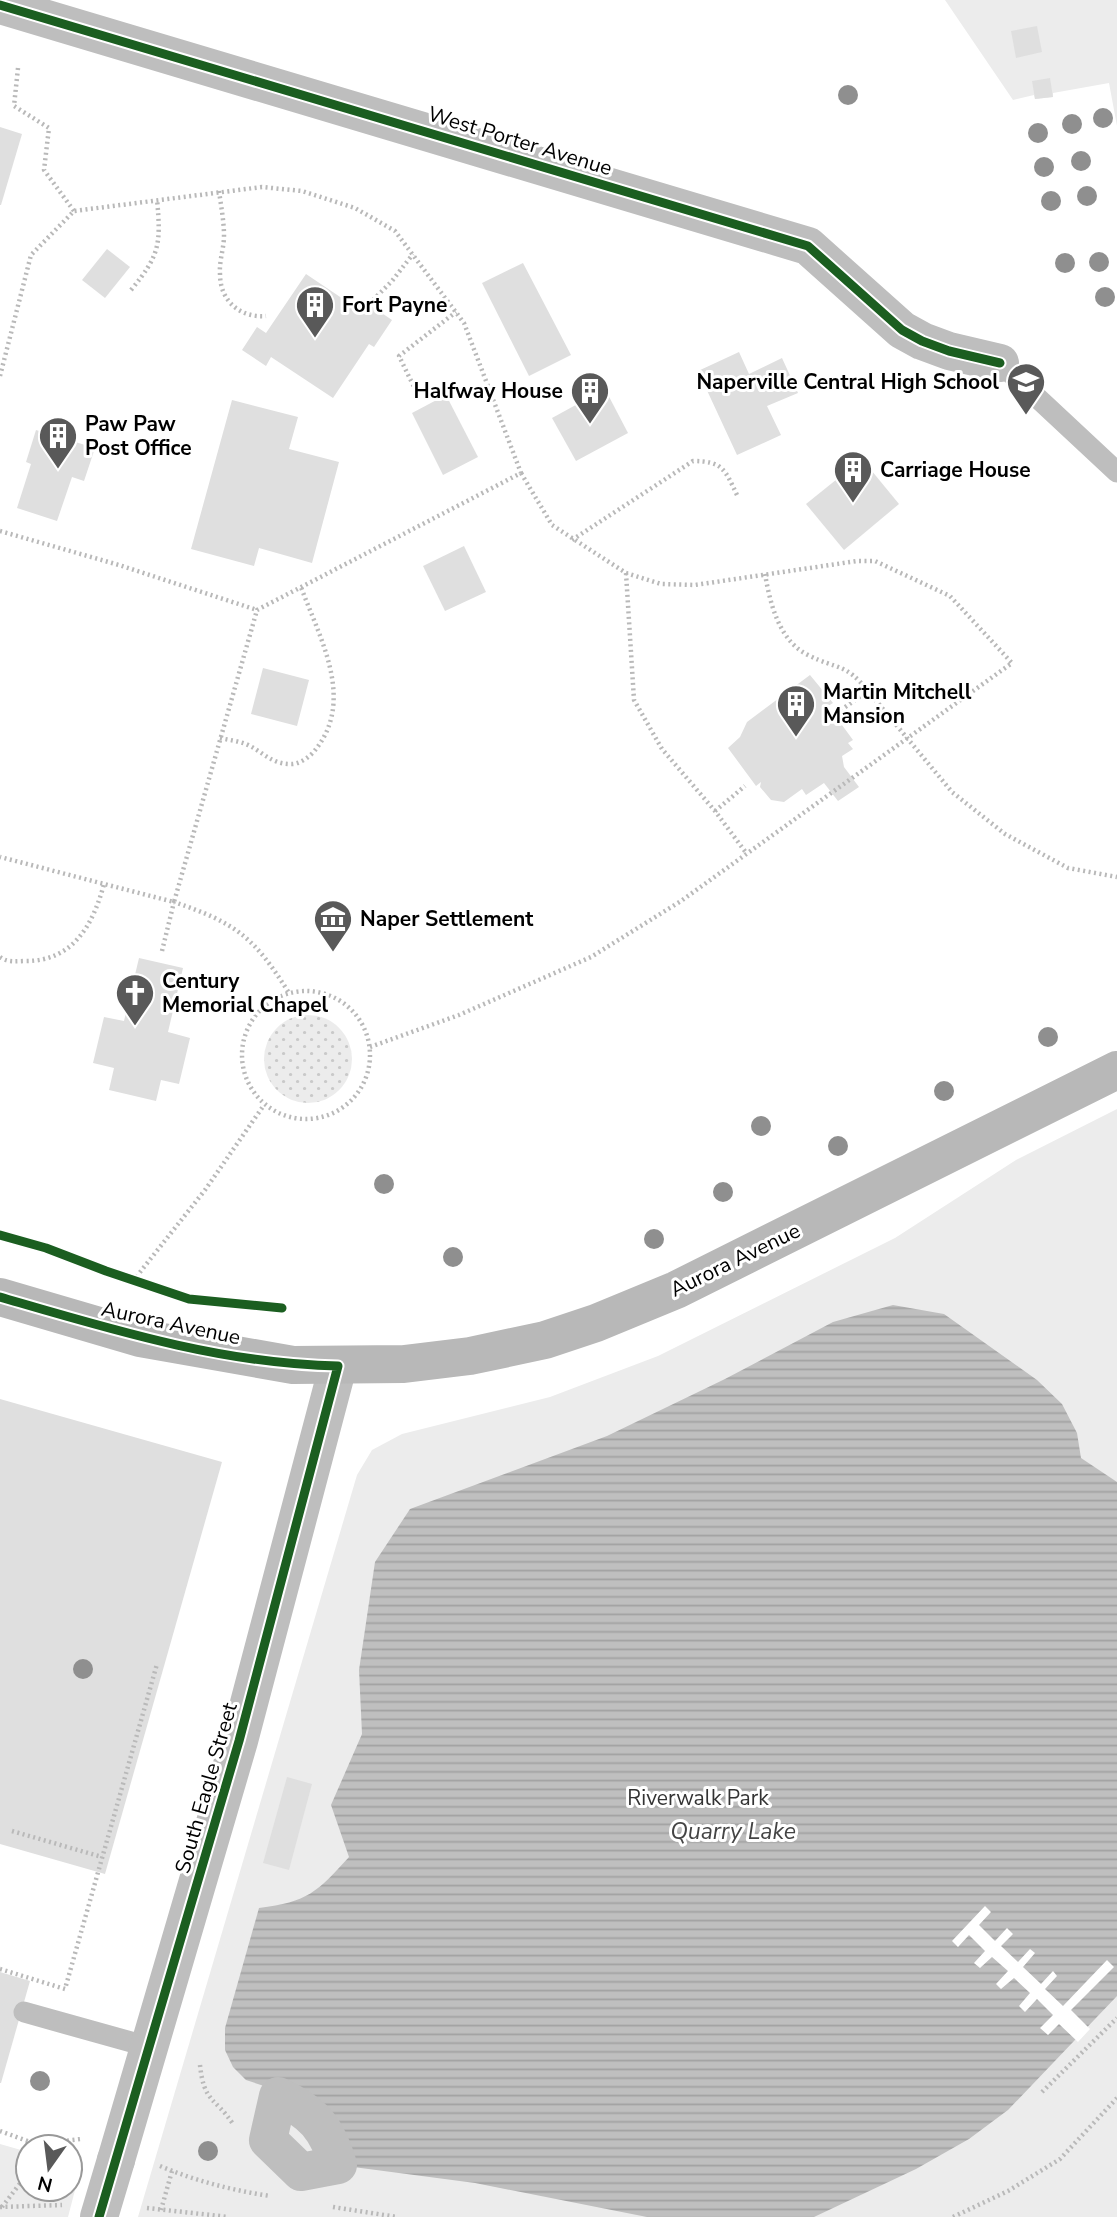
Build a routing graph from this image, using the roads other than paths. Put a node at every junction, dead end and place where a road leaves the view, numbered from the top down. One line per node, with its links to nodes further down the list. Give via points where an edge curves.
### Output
1 (0, 5): 2 (street, West Porter Avenue, via 808,246 902,330 949,351)
2 (1000, 363): 3 (lane)
3 (1117, 472)
4 (1117, 1070): 6 (main road, Aurora Avenue, via 688,1284 596,1323 545,1340 470,1356)
5 (0, 1297): 6 (main road, Aurora Avenue, via 140,1338 288,1365)
6 (338, 1366): 8 (street, South Eagle Street, via 239,1741)
7 (24, 2012): 8 (lane)
8 (149, 2048): 9 (street, South Eagle Street, bridge, via 101,2151)
9 (99, 2217)

